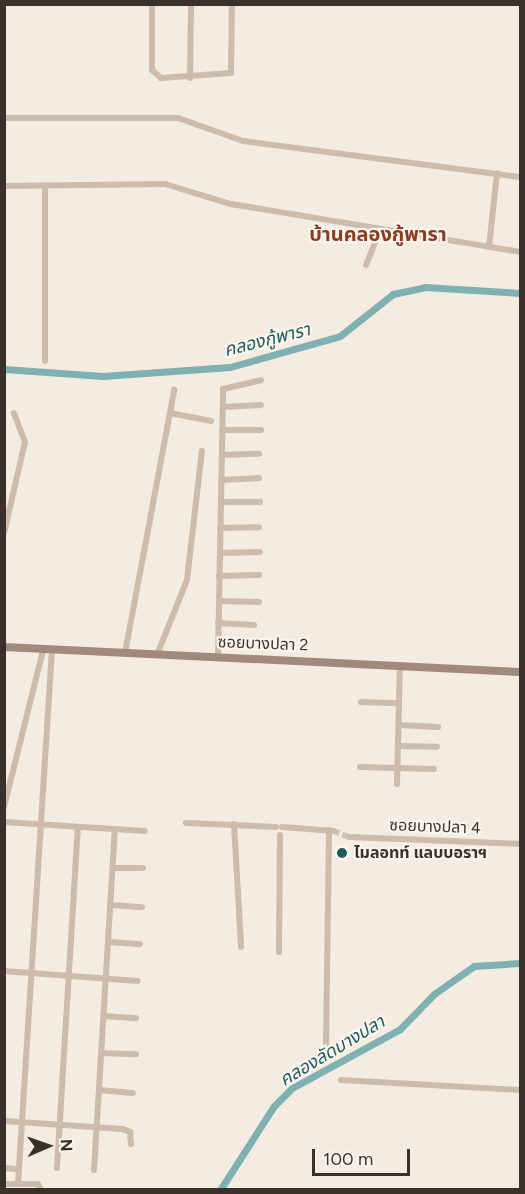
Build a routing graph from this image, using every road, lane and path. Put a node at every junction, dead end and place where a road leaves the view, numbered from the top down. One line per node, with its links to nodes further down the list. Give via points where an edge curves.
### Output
1 (152, 4): 4 (street, via 154,74)
2 (191, 4): 4 (street)
3 (232, 4): 4 (street, via 231,73)
4 (190, 78)
5 (4, 118): 6 (street, via 178,118 243,141)
6 (497, 173): 7 (street); 11 (street)
7 (520, 177)
8 (4, 186): 9 (street)
9 (45, 186): 10 (street, via 165,184 231,204); 14 (street)
10 (380, 230): 11 (street); 13 (street)
11 (489, 247): 12 (street)
12 (520, 252)
13 (366, 266)
14 (45, 361)
15 (261, 380): 18 (street, via 225,386)
16 (174, 390): 20 (street)
17 (261, 405): 18 (street)
18 (223, 406): 22 (street)
19 (14, 412): 33 (street, via 25,442)
20 (170, 413): 21 (street); 44 (street)
21 (211, 421)
22 (222, 430): 23 (street); 26 (street)
23 (261, 430)
24 (202, 451): 45 (street, via 187,580)
25 (260, 454): 26 (street)
26 (222, 455): 28 (street)
27 (260, 478): 28 (street)
28 (221, 480): 29 (street)
29 (221, 502): 30 (street); 32 (street)
30 (261, 502)
31 (259, 527): 32 (street)
32 (220, 528): 35 (street)
33 (4, 533)
34 (260, 552): 35 (street)
35 (220, 553): 37 (street)
36 (260, 575): 37 (street)
37 (219, 576): 38 (street)
38 (219, 601): 39 (street); 40 (street)
39 (259, 602)
40 (218, 623): 41 (street); 46 (street)
41 (254, 625)
42 (4, 647): 43 (street, ซอยบางปลา 2)
43 (48, 650): 44 (street, ซอยบางปลา 2); 48 (street); 49 (street)
44 (125, 653): 45 (street, ซอยบางปลา 2)
45 (157, 655): 46 (street, ซอยบางปลา 2)
46 (218, 657): 47 (street, ซอยบางปลา 2)
47 (400, 665): 50 (street, ซอยบางปลา 2); 52 (street)
48 (38, 672): 49 (street); 61 (street)
49 (50, 672): 65 (street)
50 (520, 672)
51 (361, 702): 52 (street)
52 (399, 703): 53 (street)
53 (399, 725): 54 (street); 55 (street)
54 (438, 727)
55 (398, 746): 56 (street); 58 (street)
56 (437, 747)
57 (360, 767): 58 (street)
58 (397, 767): 59 (street); 60 (street)
59 (434, 769)
60 (397, 784)
61 (4, 807)
62 (4, 822): 65 (street)
63 (186, 823): 64 (street)
64 (234, 824): 68 (street); 78 (street)
65 (39, 826): 66 (street); 81 (street)
66 (78, 828): 67 (street); 82 (street)
67 (116, 830): 69 (street); 72 (street)
68 (279, 830): 79 (street); 87 (street, via 331,830)
69 (145, 831)
70 (349, 837): 71 (street, ซอยบางปลา 4)
71 (520, 844)
72 (113, 868): 73 (street); 74 (street)
73 (143, 868)
74 (111, 905): 75 (street); 76 (street)
75 (142, 907)
76 (109, 942): 77 (street); 83 (street)
77 (140, 944)
78 (241, 947)
79 (279, 952)
80 (4, 971): 81 (street)
81 (30, 974): 82 (street); 95 (street)
82 (69, 976): 83 (street); 96 (street)
83 (106, 979): 84 (street); 85 (street)
84 (138, 981)
85 (104, 1016): 86 (street); 88 (street)
86 (136, 1018)
87 (326, 1045)
88 (101, 1053): 89 (street); 91 (street)
89 (136, 1054)
90 (341, 1080): 92 (street)
91 (99, 1090): 93 (street); 97 (street)
92 (520, 1090)
93 (133, 1093)
94 (4, 1121): 95 (street)
95 (20, 1122): 96 (street); 101 (street)
96 (59, 1125): 97 (street); 100 (street)
97 (97, 1128): 98 (street, via 128,1130); 102 (street)
98 (131, 1144)
99 (4, 1168): 101 (street)
100 (57, 1168)
101 (17, 1169): 104 (street)
102 (94, 1170)
103 (4, 1184): 104 (street)
104 (18, 1184): 105 (street, via 38,1184)
105 (40, 1190)

